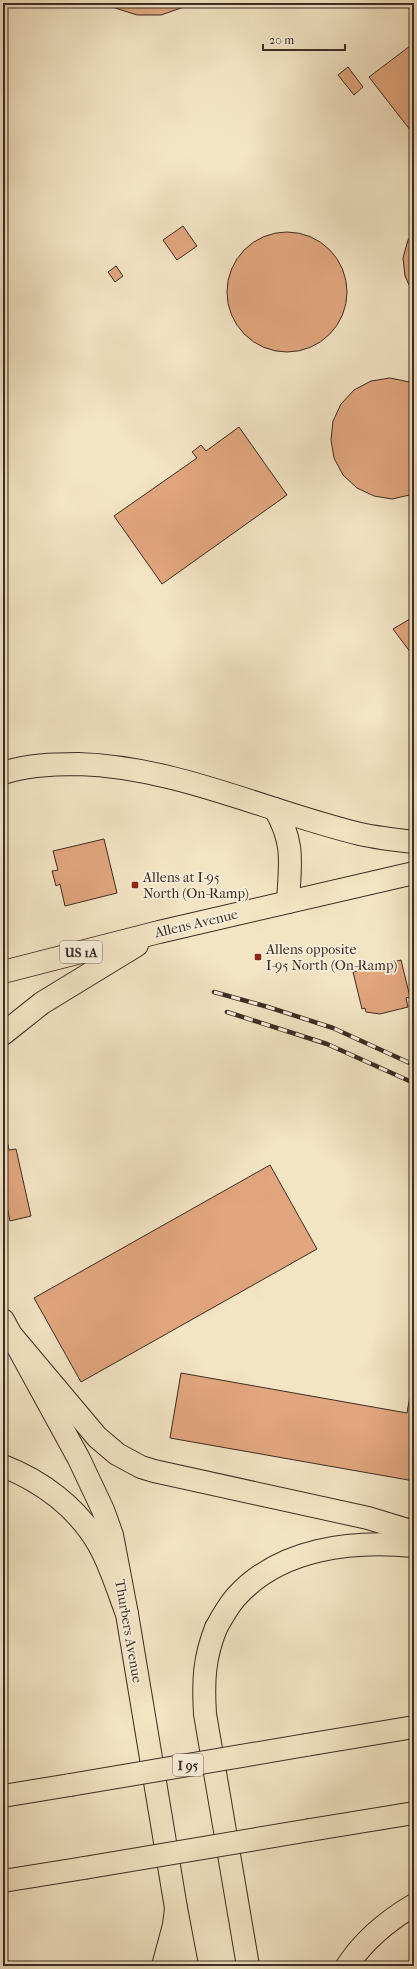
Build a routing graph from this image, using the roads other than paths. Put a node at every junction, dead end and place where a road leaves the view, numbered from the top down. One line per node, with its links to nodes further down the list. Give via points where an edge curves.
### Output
1 (3, 773): 2 (main road, via 60,764 114,766 164,775)
2 (275, 809): 3 (main road, via 361,834); 5 (main road, via 289,840)
3 (414, 842)
4 (414, 873): 5 (main road, Allens Avenue / US 1A)
5 (288, 902): 6 (main road, Allens Avenue / US 1A)
6 (159, 932): 7 (main road, Allens Avenue / US 1A); 8 (main road, via 42,1003)
7 (3, 972)
8 (3, 1034)
9 (8, 1328): 11 (main road, via 97,1437 128,1460 154,1471 368,1518); 13 (main road, Thurbers Avenue, via 66,1433 103,1510 112,1535)
10 (3, 1466): 13 (main road, via 36,1481 51,1492 87,1528 99,1546)
11 (414, 1532)
12 (414, 1546): 22 (main road, via 342,1546 298,1556 278,1564 235,1598 216,1628 210,1643 203,1685 205,1714)
13 (127, 1614): 19 (main road, Thurbers Avenue)
14 (414, 1727): 15 (main road, I 95, bridge)
15 (3, 1796)
16 (414, 1813): 17 (main road, bridge)
17 (3, 1881)
18 (414, 1905): 23 (main road, via 391,1919 369,1938)
19 (176, 1908): 20 (main road); 21 (main road, Thurbers Avenue)
20 (164, 1966)
21 (187, 1966)
22 (248, 1966)
23 (347, 1966)

